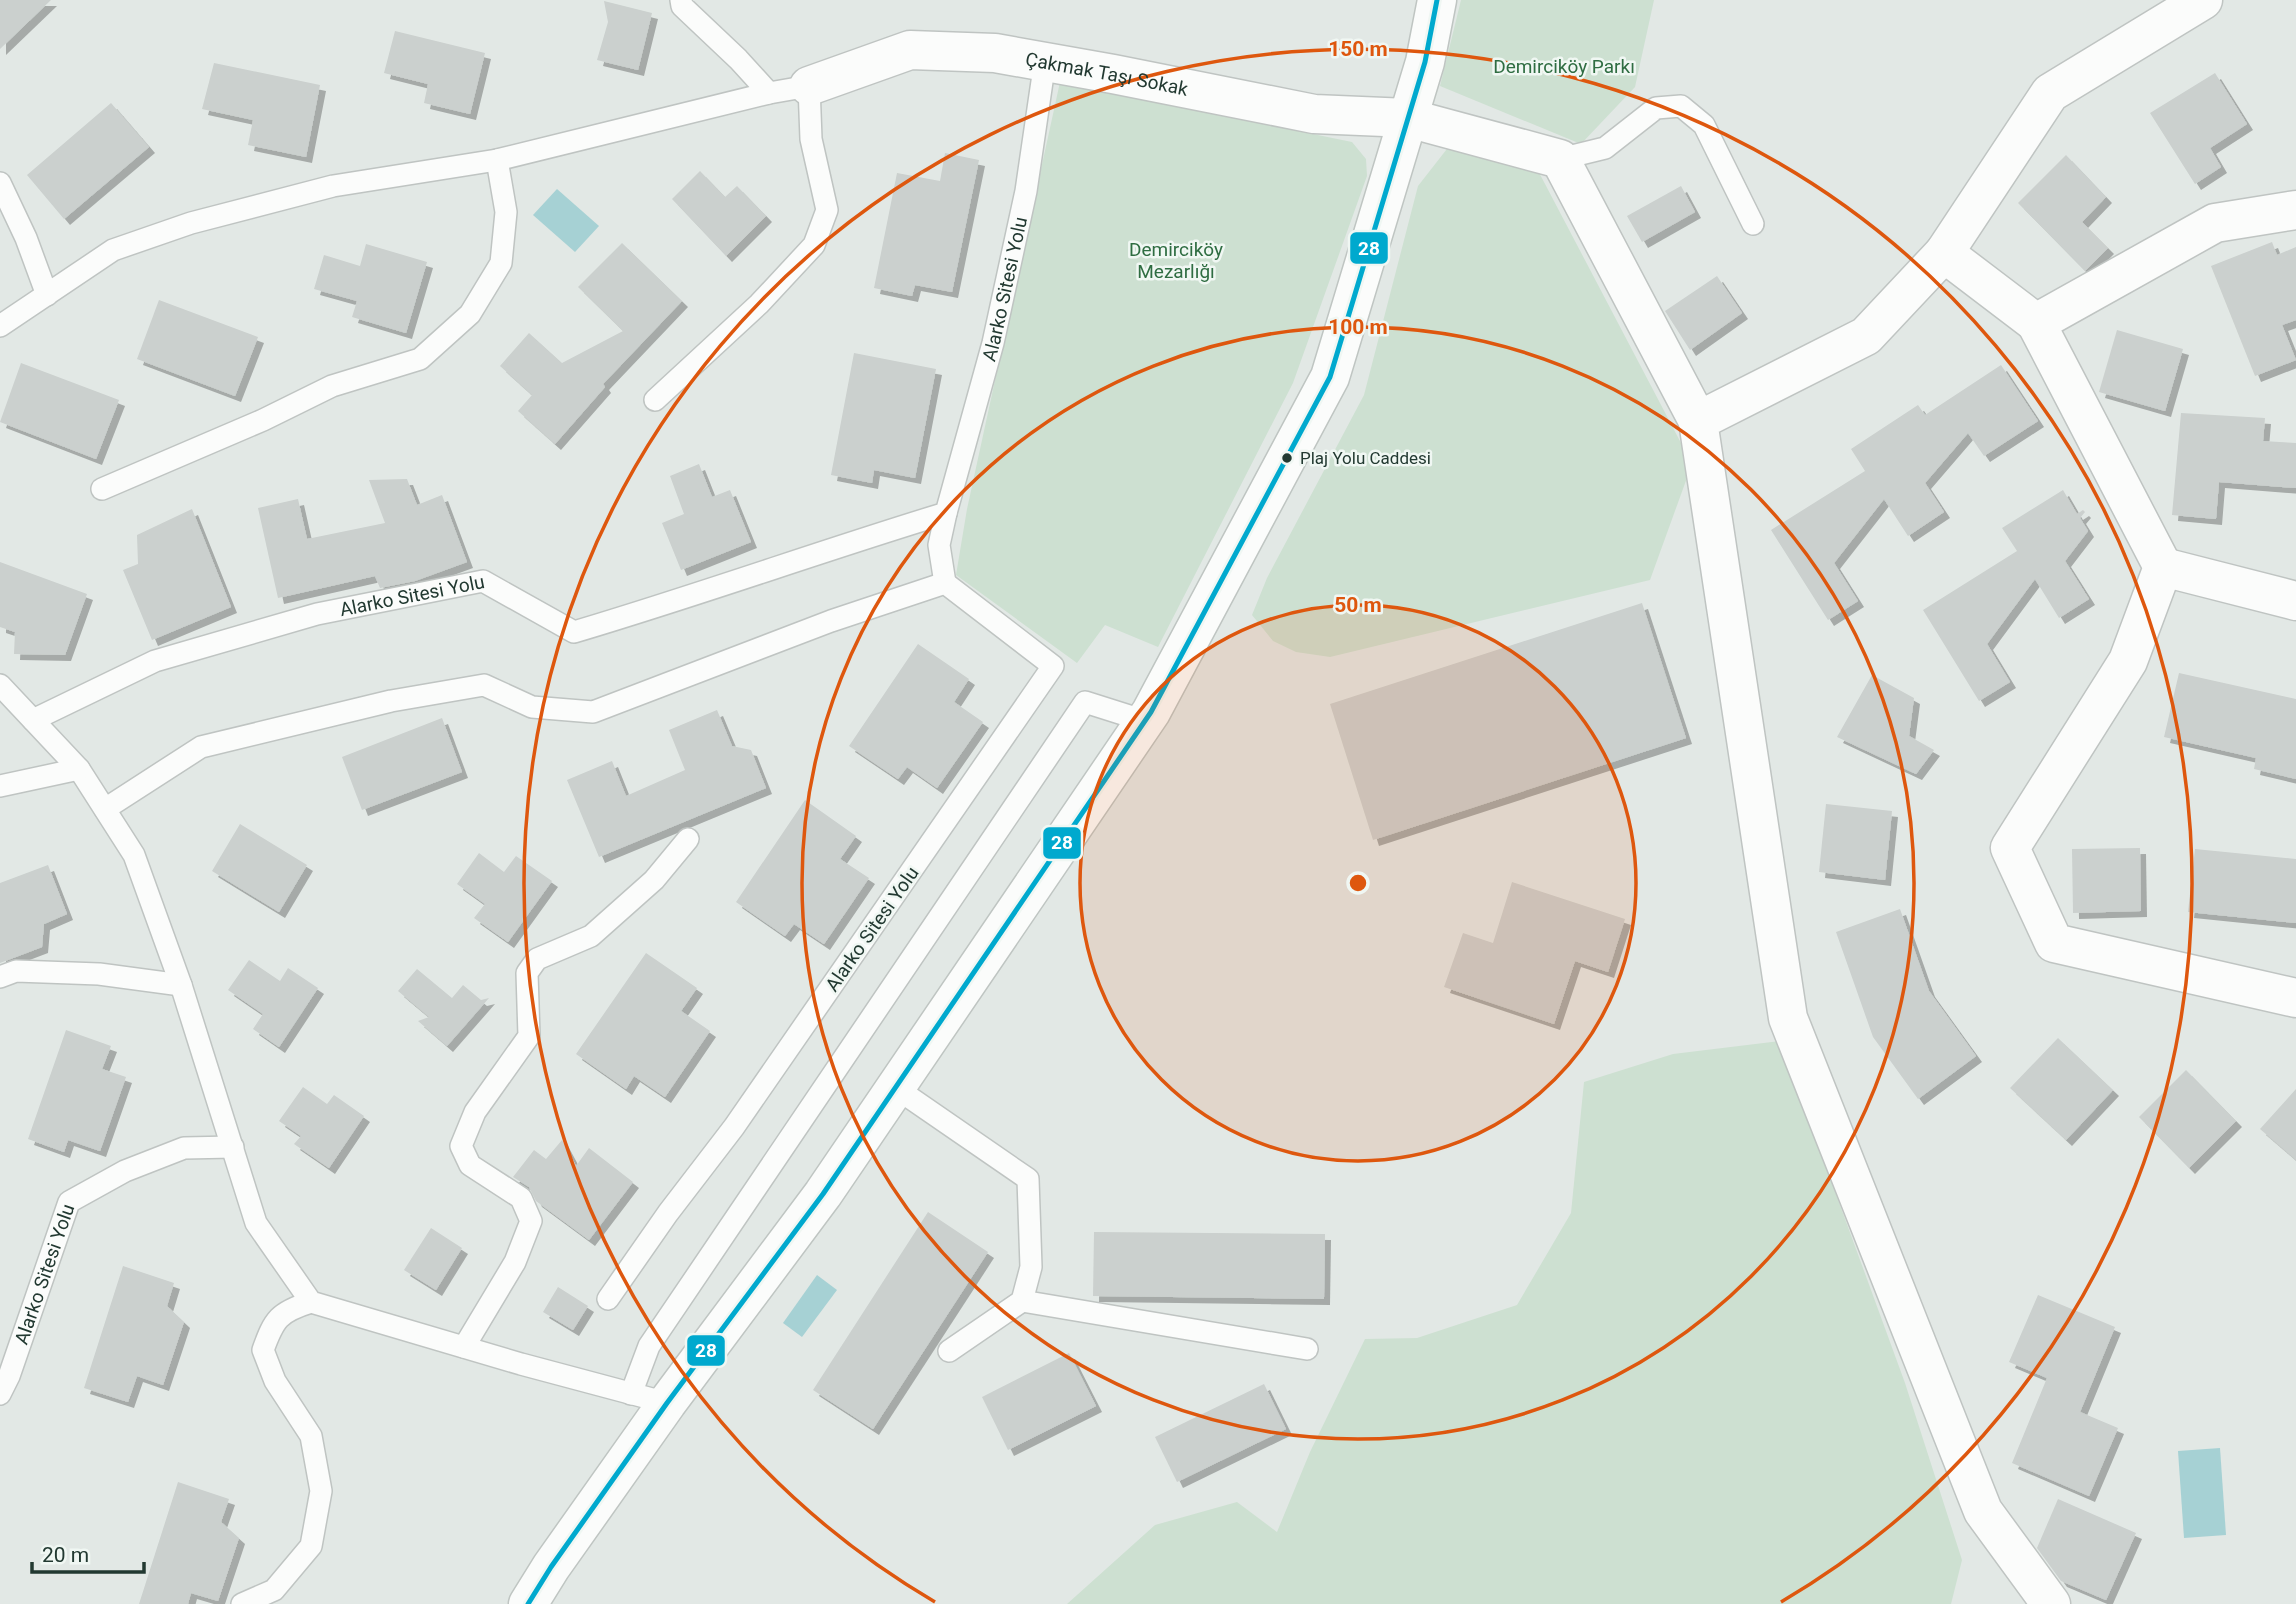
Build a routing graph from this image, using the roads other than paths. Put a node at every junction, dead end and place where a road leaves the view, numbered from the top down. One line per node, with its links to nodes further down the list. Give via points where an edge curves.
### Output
1 (681, 0): 6 (lane)
2 (1437, 0): 7 (street)
3 (2203, 0): 13 (street, via 2050,93)
4 (1045, 61): 5 (street, Çakmak Taşı Sokak, via 995,52 910,50); 7 (street, Çakmak Taşı Sokak, via 1314,114); 20 (lane, Alarko Sitesi Yolu, via 1027,191 993,343)
5 (810, 86): 6 (lane); 17 (lane, via 811,139 827,210 814,245 759,304)
6 (769, 93): 9 (lane)
7 (1408, 118): 8 (street, Çakmak Taşı Sokak); 26 (street, via 1330,377)
8 (1560, 159): 12 (lane, via 1605,148 1656,108 1681,106 1704,125); 18 (street)
9 (498, 160): 14 (lane, via 333,186 191,223 113,250); 19 (lane, via 506,212 501,263 470,314 420,359 332,386)
10 (0, 183): 14 (lane)
11 (2296, 210): 15 (street, via 2215,223)
12 (1753, 224)
13 (1944, 253): 15 (street); 18 (street, via 1866,336)
14 (47, 295): 16 (lane)
15 (2036, 323): 21 (street)
16 (0, 326)
17 (655, 400)
18 (1698, 421): 46 (street, via 1788,1018 1983,1511)
19 (102, 489)
20 (946, 513): 22 (lane, Alarko Sitesi Yolu, via 939,545); 25 (lane, Alarko Sitesi Yolu, via 574,632 483,581 317,614 155,661)
21 (2163, 567): 23 (street); 33 (street, via 2128,661 2010,848 2054,943)
22 (945, 583): 29 (lane, via 831,621 593,712 532,707 484,685 391,701 201,747); 36 (lane, Alarko Sitesi Yolu, via 1053,666 765,1083)
23 (2296, 601)
24 (0, 685): 25 (lane)
25 (33, 720): 27 (lane)
26 (1145, 721): 34 (street); 43 (lane, via 1085,702 649,1346)
27 (79, 769): 28 (lane); 29 (lane)
28 (0, 786)
29 (105, 809): 32 (lane, via 134,855)
30 (688, 839): 39 (lane, via 654,880 591,936 537,959 527,973 529,1037 475,1112 461,1146 470,1165 520,1198 531,1221 515,1262)
31 (0, 977): 32 (lane, via 16,971 99,974)
32 (181, 985): 35 (lane)
33 (2296, 998)
34 (895, 1088): 37 (lane, via 1028,1179 1031,1267); 43 (street, via 823,1194)
35 (233, 1147): 38 (lane, via 256,1223); 42 (lane, Alarko Sitesi Yolu, via 184,1148 125,1171 69,1202)
36 (608, 1300)
37 (1022, 1301): 40 (lane); 41 (lane)
38 (311, 1302): 39 (lane); 44 (lane, via 291,1308 272,1324 262,1350 275,1381 311,1436 321,1491 311,1546 274,1590)
39 (464, 1347): 43 (lane)
40 (1307, 1349)
41 (949, 1351)
42 (0, 1394)
43 (649, 1399): 45 (street)
44 (242, 1604)
45 (528, 1604)
46 (2051, 1604)

